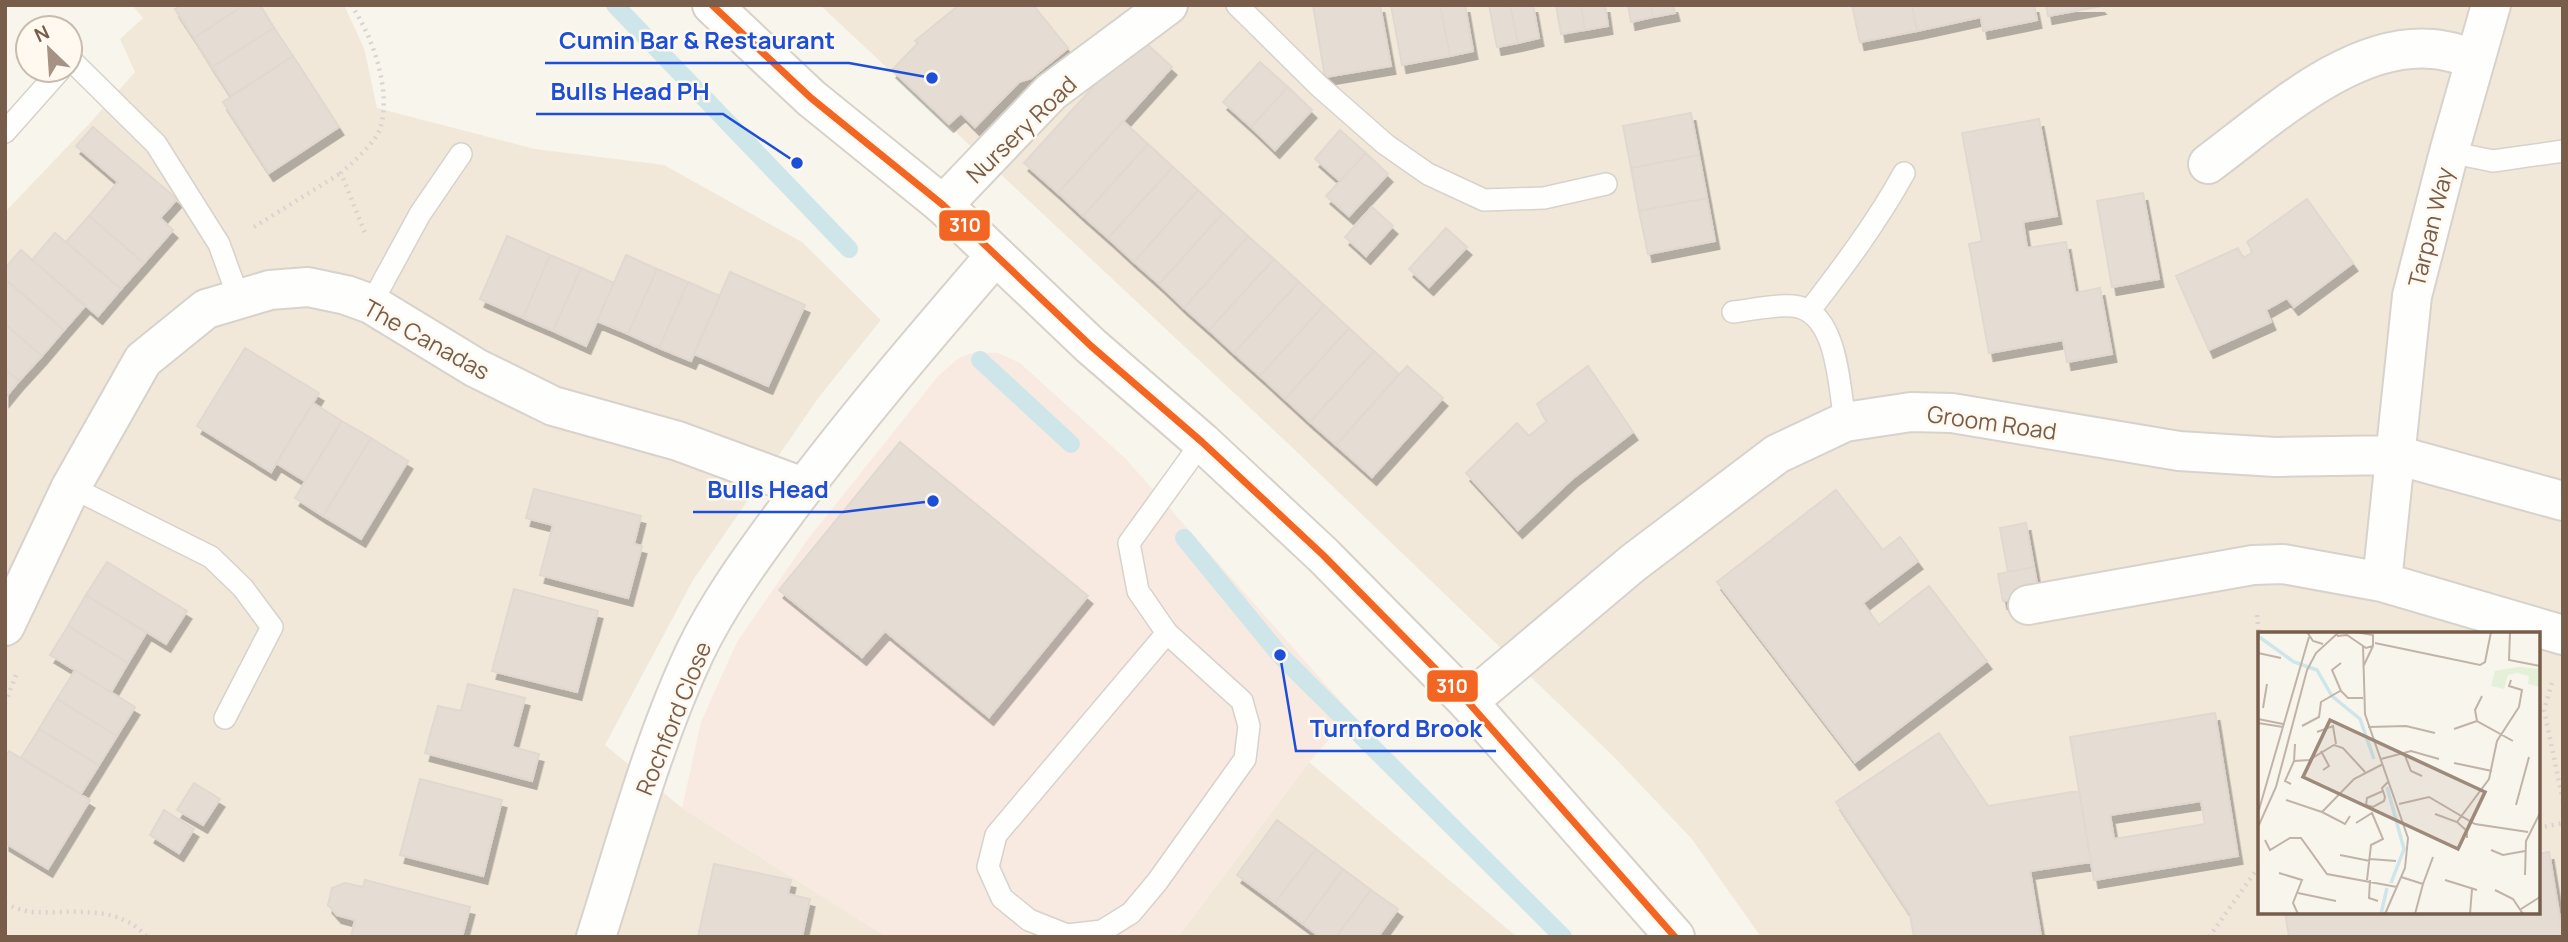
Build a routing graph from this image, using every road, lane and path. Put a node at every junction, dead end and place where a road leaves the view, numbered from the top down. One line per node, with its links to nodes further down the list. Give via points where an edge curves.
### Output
1 (351, 5): 14 (path, via 369,40 382,78 384,101 380,131)
2 (712, 5): 17 (street, via 811,97)
3 (1168, 5): 17 (street, Nursery Road, via 1051,92)
4 (1237, 5): 16 (lane, via 1319,86 1385,144 1428,174 1484,200 1544,198)
5 (2491, 5): 6 (street, Tarpan Way)
6 (2475, 58): 11 (street, Tarpan Way); 13 (street, via 2432,49 2373,57 2337,72)
7 (84, 73): 21 (lane, via 156,144 219,244)
8 (48, 84): 9 (lane)
9 (5, 132)
10 (2563, 151): 11 (lane, via 2493,161)
11 (2449, 152): 27 (street, Tarpan Way, via 2412,296)
12 (461, 154): 22 (lane, via 420,214)
13 (2208, 164)
14 (341, 173): 18 (path); 19 (path)
15 (1904, 173): 23 (lane)
16 (1606, 184)
17 (943, 205): 20 (street)
18 (248, 232)
19 (368, 239)
20 (995, 256): 26 (street); 29 (street, Rochford Close)
21 (239, 299): 22 (street, The Canadas, via 270,290 308,287); 28 (street, The Canadas, via 206,309 143,360)
22 (371, 304): 29 (street, The Canadas, via 476,368 553,405 678,441)
23 (1810, 310): 24 (lane, via 1792,306); 25 (lane, via 1824,324 1831,341)
24 (1733, 312)
25 (1844, 422): 27 (street, Groom Road, via 1911,412 1952,413 2179,450 2275,457); 38 (street, Groom Road, via 1777,454 1738,483 1633,563)
26 (1202, 442): 34 (lane, via 1129,543 1138,591); 38 (street, via 1323,555)
27 (2396, 455): 30 (street, Groom Road); 31 (street, Tarpan Way)
28 (71, 487): 33 (street, The Canadas); 40 (lane, via 211,557 243,588 272,627)
29 (803, 487): 47 (street, Rochford Close, via 746,566 696,651 653,757)
30 (2563, 501)
31 (2382, 582): 32 (street, via 2283,564 2253,565); 35 (street)
32 (2028, 605)
33 (5, 626)
34 (1167, 633): 34 (lane, via 1242,701 1249,726 1245,759 1132,913 1102,931 1067,935 1029,920 1002,898 988,867 996,835)
35 (2563, 635)
36 (12, 669): 39 (path, via 19,674)
37 (2555, 675): 41 (path, via 2544,710)
38 (1468, 702): 48 (street)
39 (5, 703)
40 (225, 718)
41 (2563, 802)
42 (2563, 823): 43 (path)
43 (2540, 828)
44 (2258, 868): 49 (path)
45 (5, 904): 46 (path, via 29,912 80,910 116,916)
46 (147, 937)
47 (596, 937)
48 (1675, 937)
49 (2209, 937)

